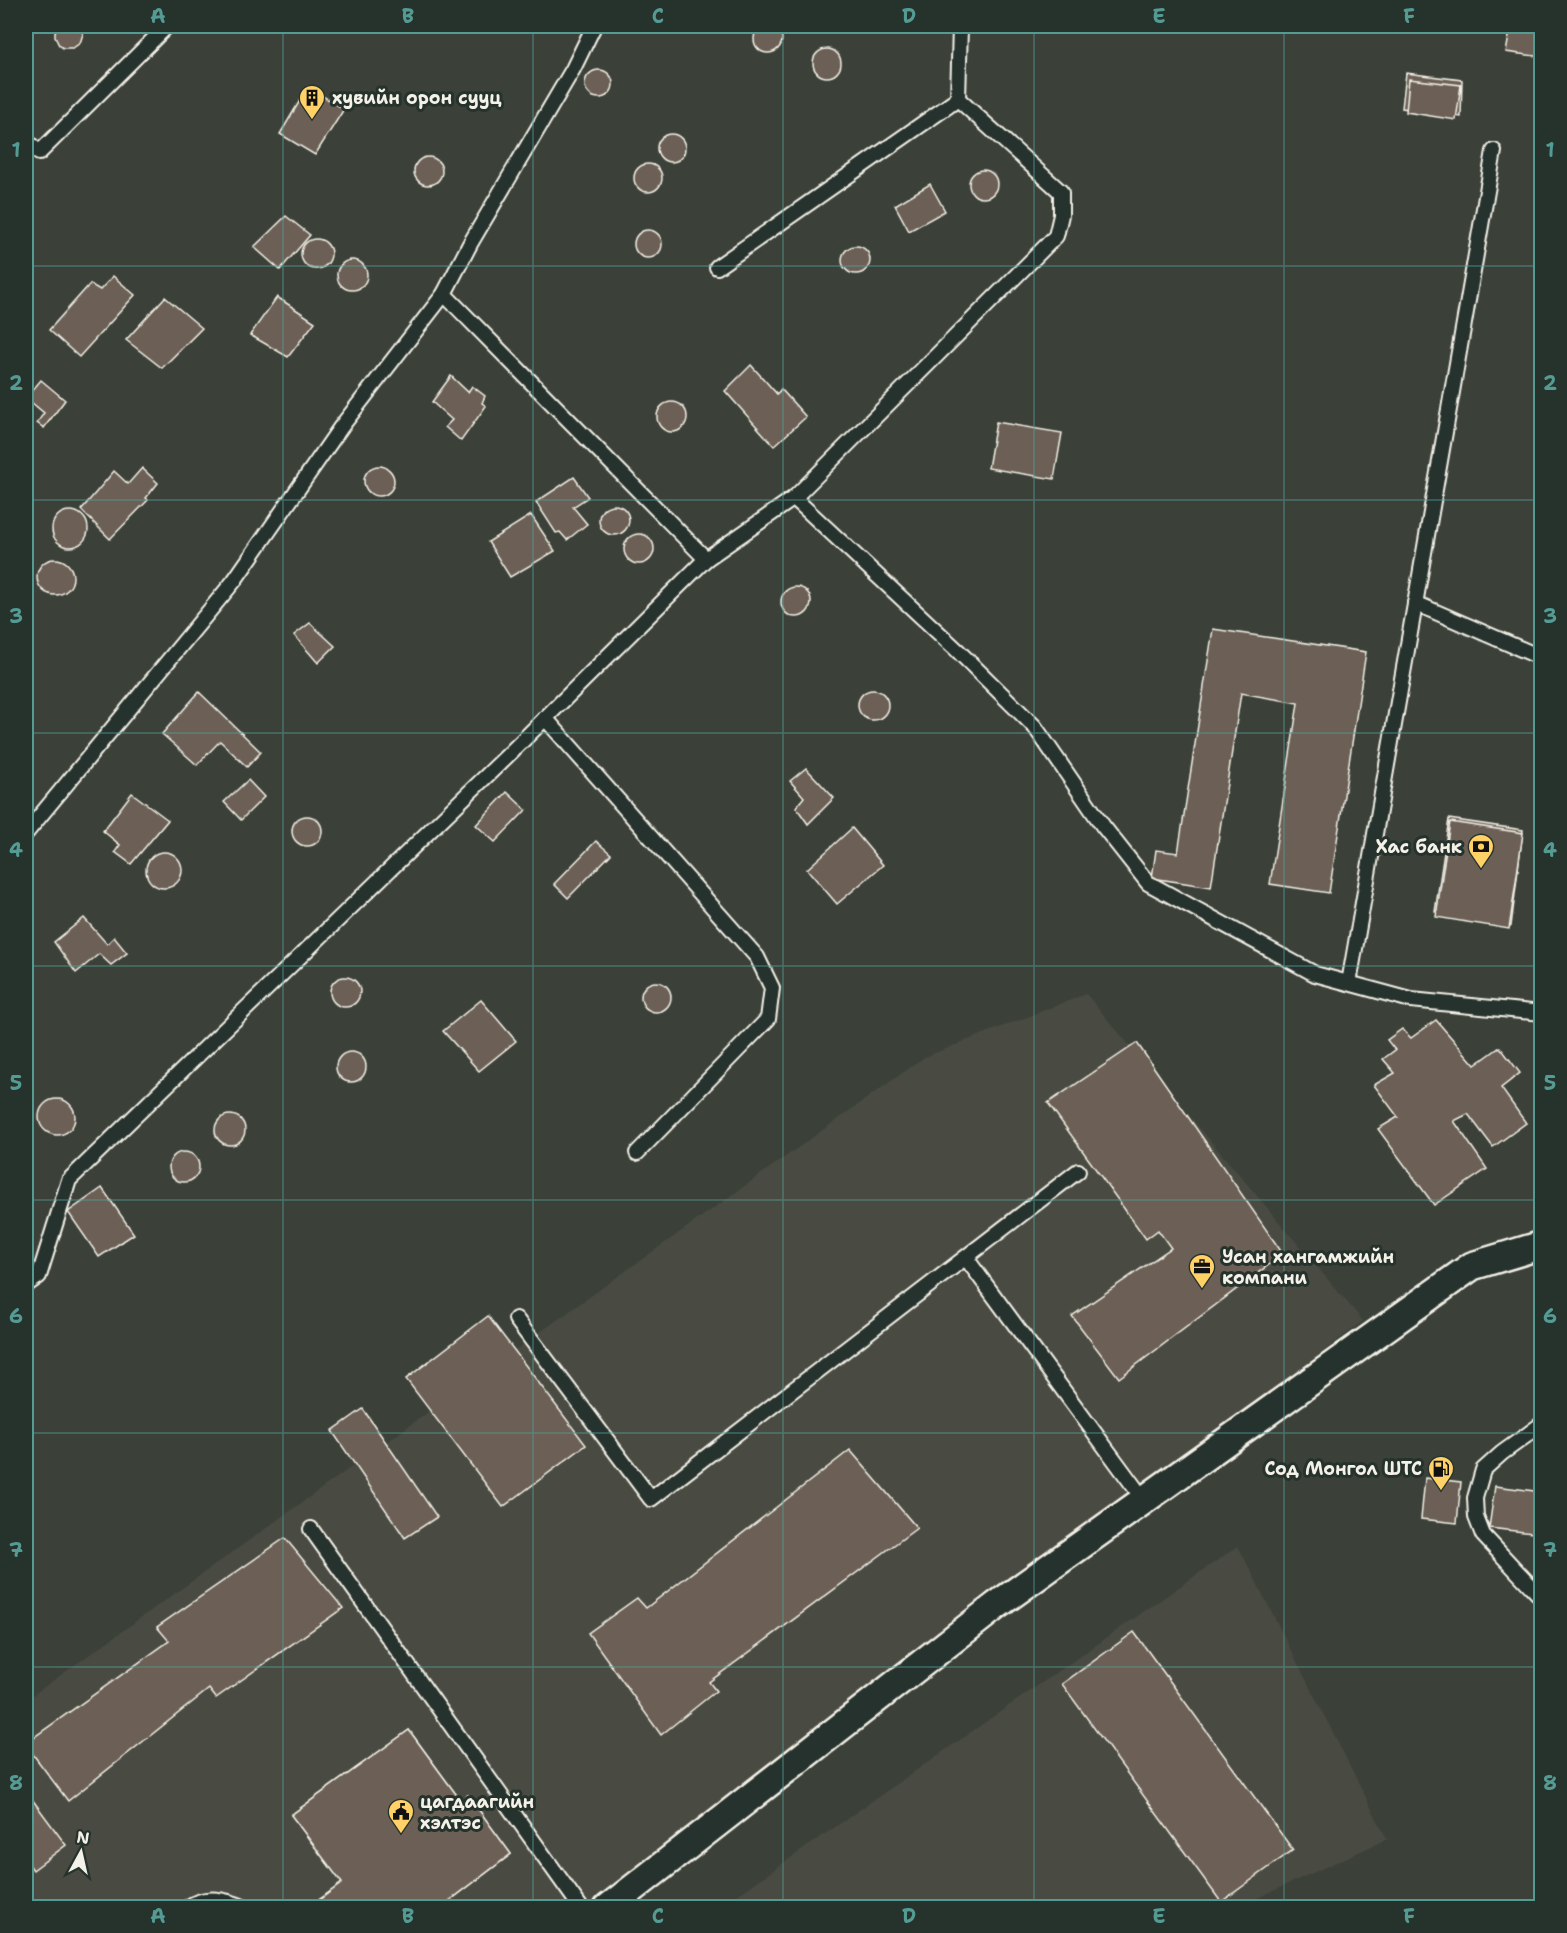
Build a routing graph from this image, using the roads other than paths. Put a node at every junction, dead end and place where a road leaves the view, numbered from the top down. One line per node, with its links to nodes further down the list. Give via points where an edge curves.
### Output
1 (167, 26): 5 (lane, via 39,153)
2 (594, 26): 8 (lane)
3 (960, 26): 4 (lane)
4 (958, 99): 7 (lane); 9 (lane, via 1061,192 1056,236)
5 (26, 140)
6 (1494, 151): 11 (lane)
7 (717, 267)
8 (444, 294): 10 (lane); 14 (lane, via 340,427 234,581)
9 (794, 498): 10 (lane); 15 (lane, via 1035,727 1103,826 1148,883 1315,974)
10 (706, 559): 13 (lane)
11 (1415, 603): 12 (lane); 15 (lane)
12 (1542, 658)
13 (544, 718): 17 (lane, via 757,957 772,988 768,1019); 21 (lane, via 69,1180 39,1276)
14 (26, 832)
15 (1349, 983): 16 (lane, via 1412,1000)
16 (1542, 1013)
17 (637, 1153)
18 (1078, 1171): 20 (lane)
19 (1542, 1245): 24 (street, via 1472,1266)
20 (966, 1258): 22 (lane, via 651,1499); 24 (lane)
21 (26, 1285)
22 (516, 1319)
23 (1542, 1424): 26 (lane, via 1483,1470 1475,1498 1476,1517 1483,1535)
24 (1144, 1500): 30 (street, via 997,1605)
25 (311, 1529): 29 (lane)
26 (1542, 1598)
27 (187, 1908): 28 (lane, via 196,1901 224,1899)
28 (246, 1908)
29 (581, 1908)
30 (608, 1908)

